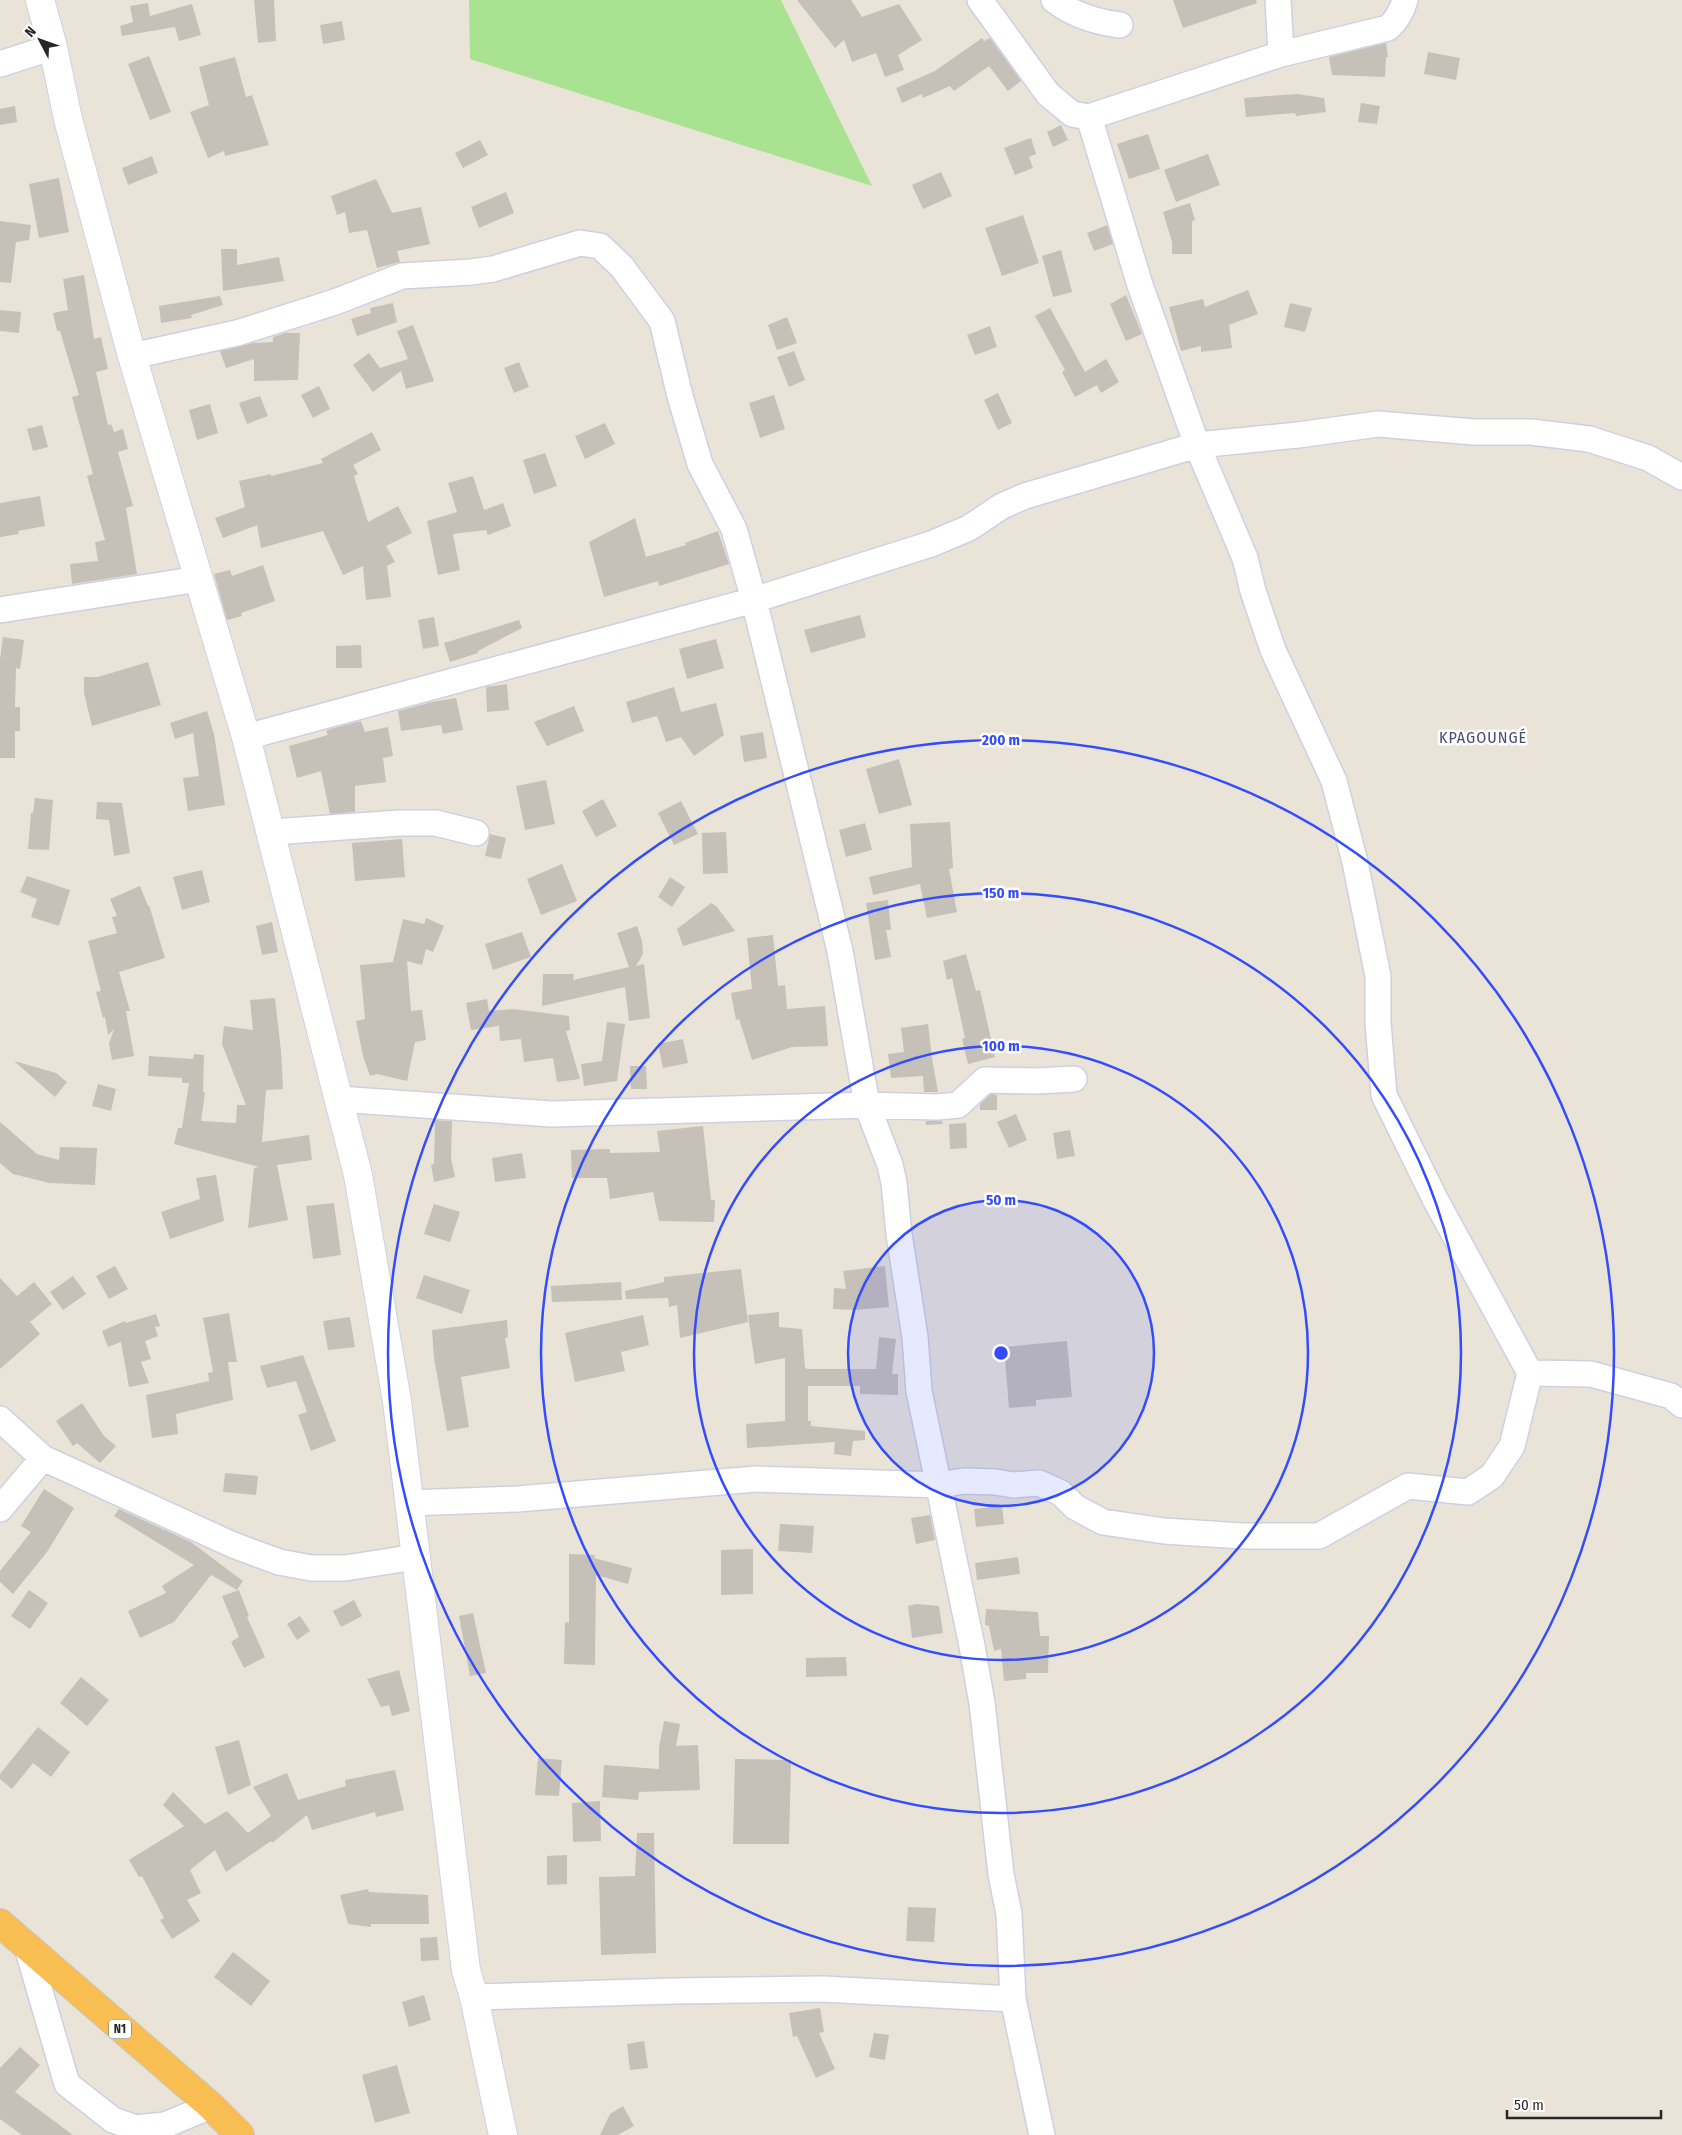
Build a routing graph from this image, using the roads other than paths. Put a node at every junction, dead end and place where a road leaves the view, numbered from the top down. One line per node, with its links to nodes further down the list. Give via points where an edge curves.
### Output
1 (40, 0): 7 (street)
2 (980, 0): 10 (street, via 1048,94 1072,114)
3 (1054, 0): 6 (street, via 1084,17)
4 (1278, 0): 8 (street)
5 (1405, 0): 8 (street, via 1403,9 1388,28)
6 (1120, 25)
7 (52, 47): 9 (street); 11 (street, via 68,119)
8 (1281, 54): 10 (street)
9 (0, 64)
10 (1088, 117): 12 (street, via 1140,285)
11 (132, 356): 14 (street); 15 (street, via 237,333 335,302 402,276 493,269 580,243 600,246 622,267 662,320 700,464 734,529)
12 (1197, 445): 13 (street, via 1378,424 1474,432 1531,432 1589,439 1648,458); 15 (street, via 1025,496 1002,506 969,528 931,544); 23 (street, via 1245,558 1273,650 1334,781 1355,862 1378,976 1384,1095 1435,1199)
13 (1682, 477)
14 (199, 579): 16 (street); 17 (street)
15 (754, 600): 17 (street); 22 (street, via 840,951)
16 (0, 610)
17 (246, 737): 18 (street)
18 (272, 832): 19 (street, via 436,823); 21 (street)
19 (476, 833)
20 (1074, 1079): 22 (street, via 985,1080 958,1105)
21 (338, 1098): 22 (street, via 552,1114); 28 (street, via 360,1184 397,1401)
22 (867, 1105): 27 (street, via 894,1183 919,1391)
23 (1530, 1373): 24 (street, via 1591,1374 1672,1396); 27 (street, via 1512,1446 1492,1476 1468,1492 1408,1486 1319,1536 1164,1531 1102,1522 1075,1507 1061,1494 1039,1484 964,1482)
24 (1682, 1405)
25 (0, 1418): 26 (street)
26 (43, 1458): 29 (street); 30 (street, via 233,1545 280,1562 311,1568 345,1568)
27 (939, 1485): 28 (street, via 756,1479 517,1499); 34 (street, via 961,1583 982,1703 1001,1874 1010,1914)
28 (409, 1503): 30 (street)
29 (0, 1509)
30 (416, 1557): 33 (street, via 466,1970)
31 (0, 1923): 32 (highway, N1)
32 (27, 1947): 35 (highway, N1); 35 (street, via 67,2084 113,2120 136,2128 165,2124)
33 (474, 1997): 34 (street, via 823,1989); 37 (street)
34 (1014, 1999): 38 (street)
35 (211, 2106): 36 (highway, N1)
36 (240, 2135)
37 (502, 2135)
38 (1042, 2135)

